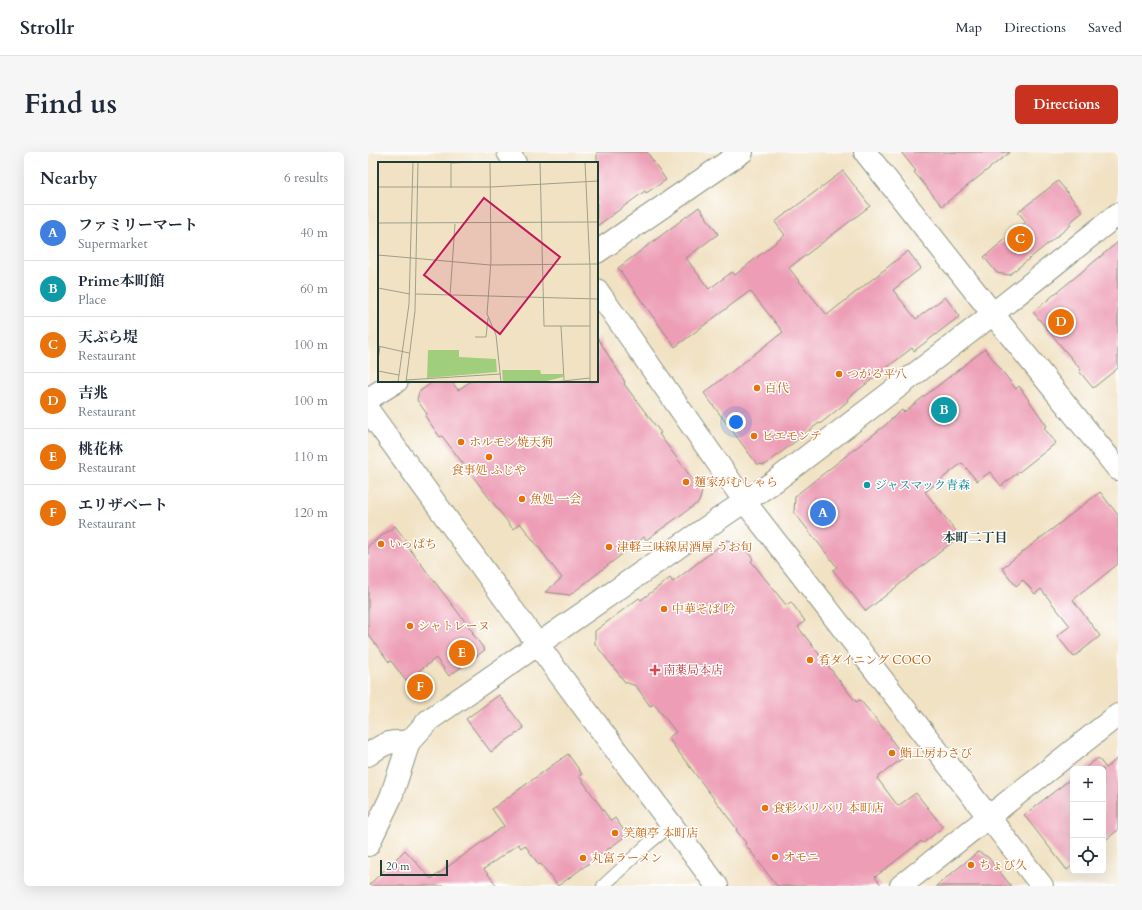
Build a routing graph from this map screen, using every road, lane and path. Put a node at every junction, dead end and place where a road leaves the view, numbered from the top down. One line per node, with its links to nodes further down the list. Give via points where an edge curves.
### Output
1 (508, 152): 4 (street)
2 (742, 152): 6 (street)
3 (865, 152): 8 (street)
4 (514, 162)
5 (1118, 214): 8 (street)
6 (598, 251)
7 (598, 291): 13 (street)
8 (993, 314): 12 (street); 13 (street)
9 (395, 382): 10 (street)
10 (368, 399)
11 (368, 410): 14 (street)
12 (1118, 469)
13 (745, 502): 14 (street); 18 (street)
14 (538, 646): 16 (street, via 429,720); 19 (street)
15 (1118, 714): 18 (street)
16 (410, 742): 17 (street, via 392,741 379,746); 20 (street, via 391,797)
17 (368, 755)
18 (988, 817): 23 (street); 24 (street)
19 (671, 825): 21 (lane); 22 (street)
20 (368, 845)
21 (602, 886)
22 (717, 886)
23 (901, 886)
24 (1042, 886)

